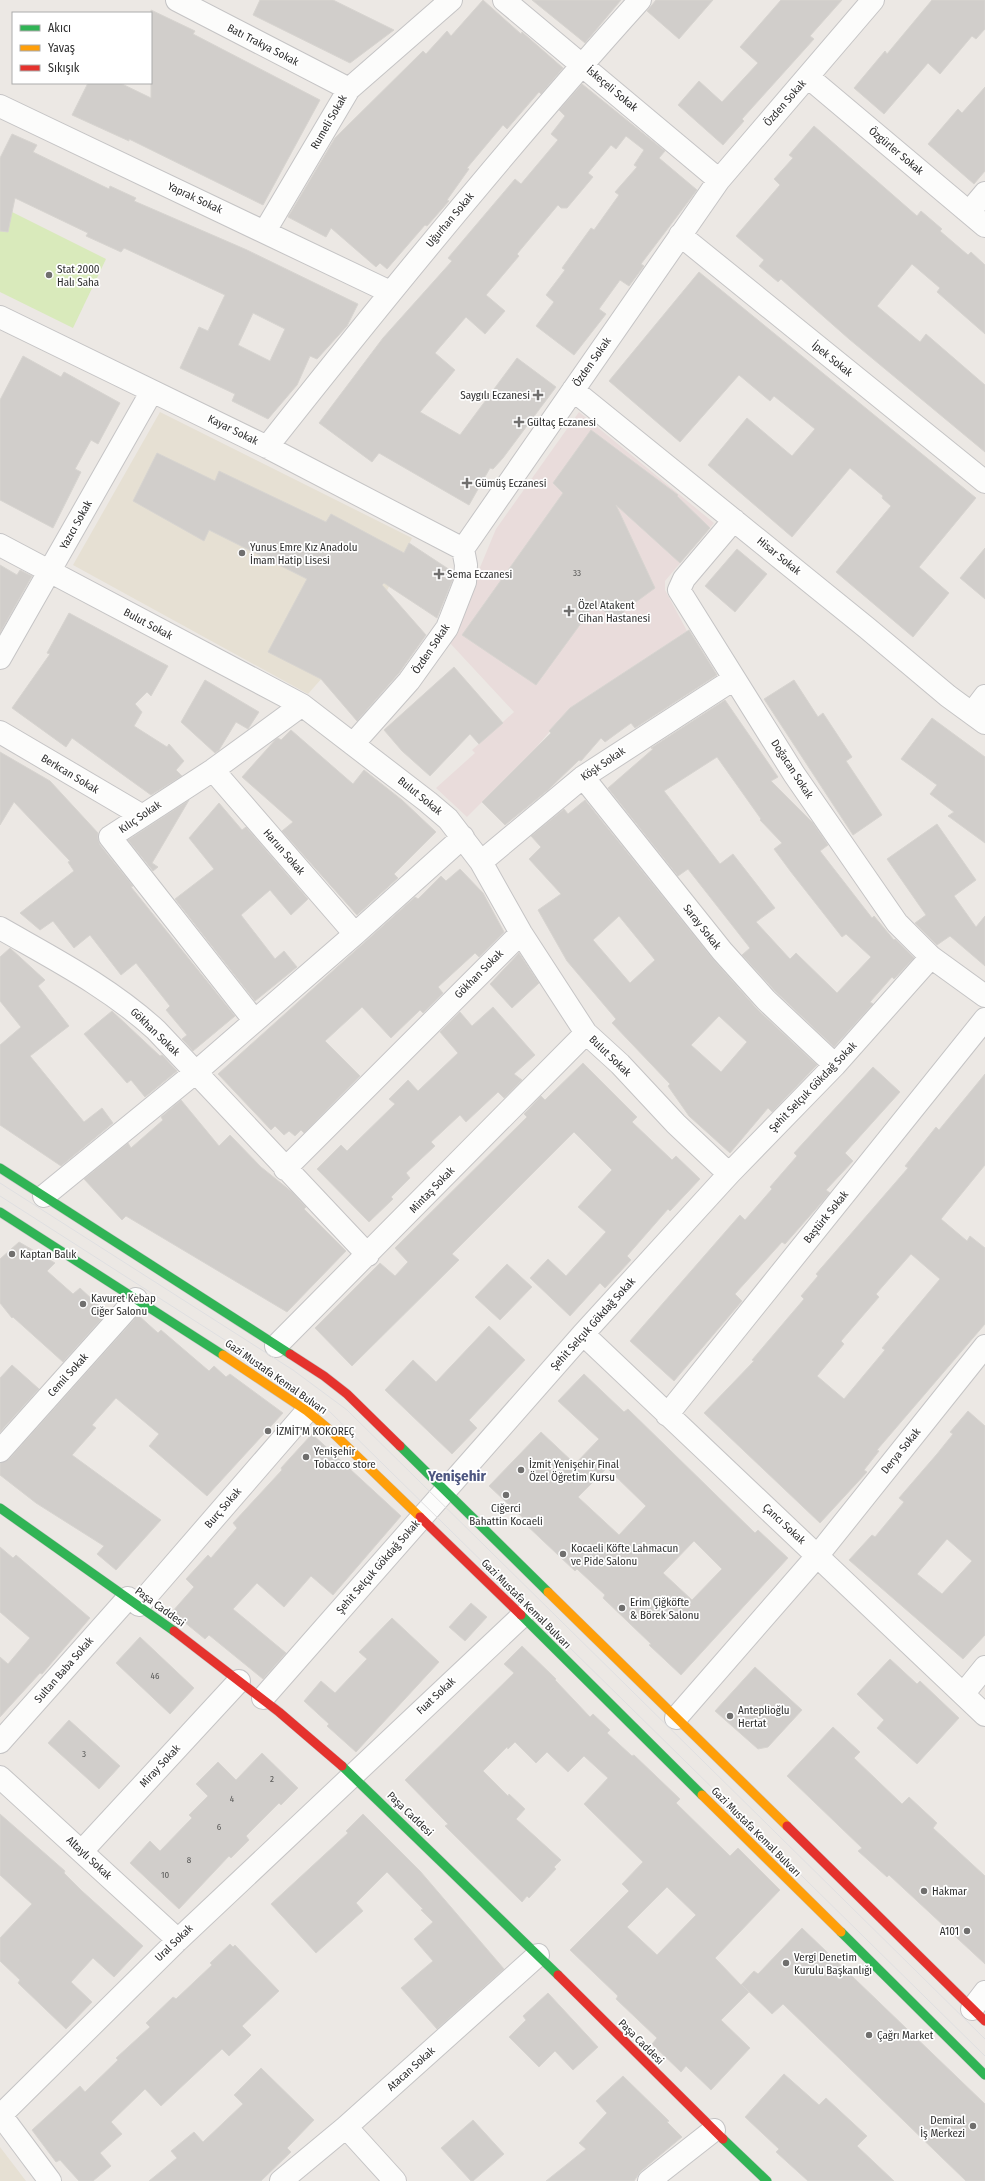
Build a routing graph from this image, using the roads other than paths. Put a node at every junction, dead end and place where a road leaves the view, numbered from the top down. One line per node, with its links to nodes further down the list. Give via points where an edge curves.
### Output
1 (177, 0): 8 (street, Batı Trakya Sokak)
2 (451, 0): 8 (street, Rumeli Sokak)
3 (504, 0): 6 (street, İskeçeli Sokak)
4 (640, 0): 6 (street, Uğurhan Sokak)
5 (873, 0): 7 (street, Özden Sokak)
6 (582, 64): 10 (street, İskeçeli Sokak); 16 (street, Uğurhan Sokak)
7 (808, 77): 10 (street, Özden Sokak); 12 (street, Özgürler Sokak)
8 (349, 89): 14 (street, Rumeli Sokak)
9 (0, 106): 14 (street, Yaprak Sokak)
10 (719, 180): 15 (street, Özden Sokak)
11 (985, 193): 12 (street)
12 (969, 212): 13 (street, Özgürler Sokak)
13 (985, 226)
14 (265, 231): 16 (street, Yaprak Sokak)
15 (680, 235): 18 (street, Özden Sokak); 21 (street, İpek Sokak)
16 (390, 292): 20 (street, Uğurhan Sokak)
17 (0, 317): 19 (street, Kayar Sokak)
18 (573, 390): 22 (street, Hisar Sokak); 24 (street, Özden Sokak)
19 (152, 391): 20 (street, Kayar Sokak); 25 (street, Yazıcı Sokak)
20 (267, 447): 24 (street, Kayar Sokak)
21 (985, 482)
22 (734, 520): 27 (street, Doğacan Sokak, via 684,579 679,590); 30 (street, Hisar Sokak)
23 (0, 545): 25 (street, Bulut Sokak)
24 (463, 549): 32 (street, Özden Sokak, via 466,582 447,628 410,681)
25 (50, 572): 26 (street, Yazıcı Sokak); 29 (street, Bulut Sokak)
26 (0, 658)
27 (734, 679): 34 (street, Köşk Sokak); 41 (street, Doğacan Sokak, via 794,774 897,923)
28 (985, 696): 30 (street)
29 (302, 705): 32 (street, Bulut Sokak); 33 (street, Kılıç Sokak)
30 (978, 718)
31 (0, 732): 35 (street, Berkcan Sokak)
32 (353, 744): 36 (street, Bulut Sokak, via 428,802 448,819)
33 (213, 770): 35 (street, Kılıç Sokak); 40 (street, Harun Sokak)
34 (582, 777): 37 (street, Köşk Sokak); 46 (street, Saray Sokak, via 722,951 766,1000)
35 (141, 815): 44 (street, Kılıç Sokak, via 110,837)
36 (463, 837): 37 (street, Bulut Sokak); 40 (street)
37 (481, 862): 39 (street, Bulut Sokak)
38 (0, 928): 47 (street, Gökhan Sokak, via 115,996 156,1030)
39 (521, 933): 45 (street, Bulut Sokak); 49 (street, Gökhan Sokak)
40 (355, 934): 44 (street)
41 (931, 957): 42 (street, Doğacan Sokak); 46 (street, Şehit Selçuk Gökdağ Sokak)
42 (985, 996)
43 (985, 1019): 59 (street, Baştürk Sokak)
44 (254, 1020): 47 (street)
45 (586, 1032): 50 (street, Bulut Sokak); 53 (street, Mintaş Sokak)
46 (835, 1065): 50 (street, Şehit Selçuk Gökdağ Sokak)
47 (196, 1072): 49 (street, Gökhan Sokak); 51 (street)
48 (0, 1168): 51 (main road)
49 (285, 1168): 53 (street, Gökhan Sokak)
50 (729, 1174): 55 (street, Şehit Selçuk Gökdağ Sokak)
51 (44, 1196): 56 (main road)
52 (4, 1220): 54 (main road, Gazi Mustafa Kemal Bulvarı)
53 (368, 1255): 56 (street, Mintaş Sokak)
54 (136, 1299): 58 (main road, Gazi Mustafa Kemal Bulvarı); 60 (street, Cemil Sokak)
55 (583, 1334): 59 (street, Çancı Sokak); 61 (street, Şehit Selçuk Gökdağ Sokak)
56 (276, 1346): 61 (main road, via 347,1394)
57 (985, 1346): 64 (street, Derya Sokak)
58 (307, 1411): 63 (main road, Gazi Mustafa Kemal Bulvarı, via 331,1430); 65 (street, Burç Sokak)
59 (667, 1415): 64 (street, Çancı Sokak)
60 (0, 1451)
61 (446, 1491): 63 (street, Şehit Selçuk Gökdağ Sokak); 72 (main road)
62 (0, 1508): 65 (main road, Paşa Caddesi)
63 (421, 1518): 66 (main road, Gazi Mustafa Kemal Bulvarı); 70 (street, Şehit Selçuk Gökdağ Sokak)
64 (818, 1555): 69 (street, Çancı Sokak); 72 (street, Derya Sokak)
65 (133, 1602): 68 (main road, Paşa Caddesi); 73 (street, Sultan Baba Sokak)
66 (522, 1616): 74 (street, Fuat Sokak); 81 (main road, Gazi Mustafa Kemal Bulvarı)
67 (985, 1667): 69 (street)
68 (239, 1681): 70 (main road, Paşa Caddesi); 76 (street, Miray Sokak)
69 (964, 1693): 71 (street, Çancı Sokak)
70 (263, 1698): 74 (main road, Paşa Caddesi)
71 (985, 1715)
72 (676, 1718): 80 (main road)
73 (0, 1742)
74 (351, 1775): 77 (street, Ural Sokak); 78 (main road, Paşa Caddesi)
75 (0, 1777): 76 (street, Altaylı Sokak)
76 (82, 1851): 77 (street, Altaylı Sokak)
77 (178, 1940): 82 (street, Ural Sokak)
78 (538, 1955): 83 (street, Atacan Sokak); 84 (main road, Paşa Caddesi)
79 (985, 1992): 80 (street)
80 (978, 2015)
81 (985, 2075)
82 (0, 2114): 85 (street)
83 (346, 2127): 86 (street, Atacan Sokak); 87 (street)
84 (714, 2130): 88 (street); 89 (main road, Paşa Caddesi)
85 (50, 2181)
86 (281, 2181)
87 (395, 2181)
88 (649, 2181)
89 (767, 2181)

